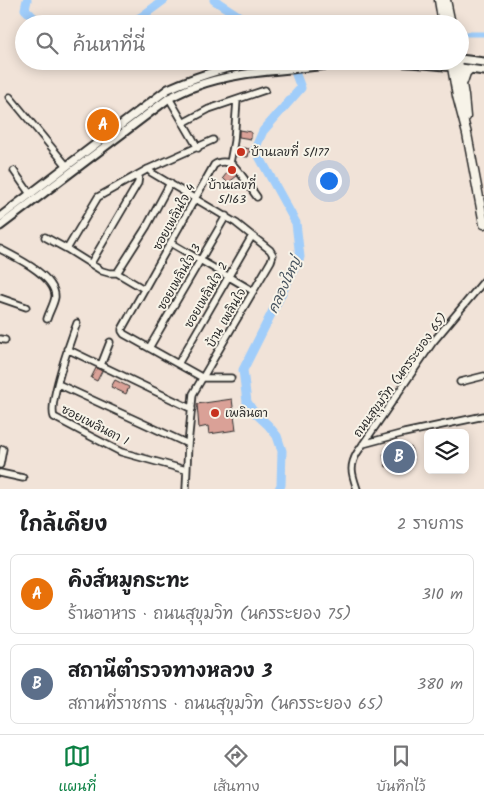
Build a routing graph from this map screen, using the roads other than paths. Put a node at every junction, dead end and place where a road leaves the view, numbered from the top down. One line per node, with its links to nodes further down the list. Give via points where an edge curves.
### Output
1 (439, 0): 3 (main road)
2 (446, 0): 4 (main road)
3 (445, 15)
4 (447, 15)
5 (484, 62): 6 (street)
6 (469, 63)
7 (470, 69): 12 (street); 13 (main road)
8 (220, 70): 21 (street, via 168,89)
9 (278, 70): 16 (street, via 215,80)
10 (456, 70): 19 (main road, via 457,96)
11 (458, 70): 13 (main road)
12 (484, 71)
13 (462, 85): 19 (main road)
14 (265, 90): 17 (street)
15 (10, 97): 25 (street)
16 (169, 98): 18 (street); 23 (street)
17 (237, 100): 18 (street, via 209,109); 24 (street)
18 (183, 123): 22 (street)
19 (467, 134): 35 (main road)
20 (213, 140): 22 (street)
21 (92, 147): 23 (street); 25 (street)
22 (198, 148): 26 (street)
23 (97, 154): 36 (street)
24 (230, 163): 31 (street); 32 (street, ซอยเพลินใจ 4, via 214,165)
25 (67, 166): 30 (street)
26 (148, 169): 28 (street); 29 (street)
27 (14, 171): 30 (street)
28 (139, 175): 41 (street, via 98,197); 43 (street, via 138,184)
29 (170, 183): 32 (street); 44 (street)
30 (30, 194): 34 (street)
31 (257, 197)
32 (196, 198): 33 (street); 39 (street, ซอยเพลินใจ 4)
33 (226, 216): 37 (street); 42 (street, ซอยเพลินใจ 3)
34 (0, 217)
35 (484, 224)
36 (0, 226)
37 (252, 236): 45 (street, ซอยเพลินใจ 2); 48 (street, บ้าน เพลินใจ, via 273,255)
38 (45, 237): 41 (street)
39 (170, 242): 42 (street); 47 (street, ซอยเพลินใจ 4)
40 (0, 249): 51 (street, via 42,275 52,286 55,297)
41 (67, 249): 43 (street)
42 (200, 260): 45 (street); 54 (street, ซอยเพลินใจ 3)
43 (91, 263): 44 (street, via 106,272)
44 (117, 273): 47 (street)
45 (228, 276): 48 (street); 56 (street, ซอยเพลินใจ 2)
46 (484, 281): 66 (street, ถนนสุขุมวิท (นครระยอง 65), via 433,342)
47 (144, 289): 54 (street, ซอยเพลินใจ 4, via 122,331)
48 (253, 291): 59 (street, บ้าน เพลินใจ)
49 (0, 298): 50 (street)
50 (26, 307)
51 (47, 319)
52 (77, 323): 55 (street)
53 (110, 342): 57 (street)
54 (150, 348): 56 (street)
55 (67, 349): 57 (street); 62 (street)
56 (178, 364): 59 (street)
57 (101, 365): 63 (street)
58 (484, 376): 61 (street)
59 (203, 378): 60 (street); 63 (street, บ้าน เพลินใจ, via 195,390)
60 (231, 378)
61 (460, 382)
62 (58, 384): 65 (street); 69 (street, ซอยเพลินตา 1, via 53,414 56,418 122,452)
63 (192, 408): 65 (street)
64 (484, 416): 66 (street)
65 (188, 444): 69 (street)
66 (363, 444): 73 (street, ถนนสุขุมวิท (นครระยอง 65), via 352,464)
67 (3, 449): 68 (street)
68 (0, 465)
69 (186, 470): 72 (street)
70 (0, 473): 71 (street)
71 (23, 478)
72 (186, 489)
73 (357, 489)

